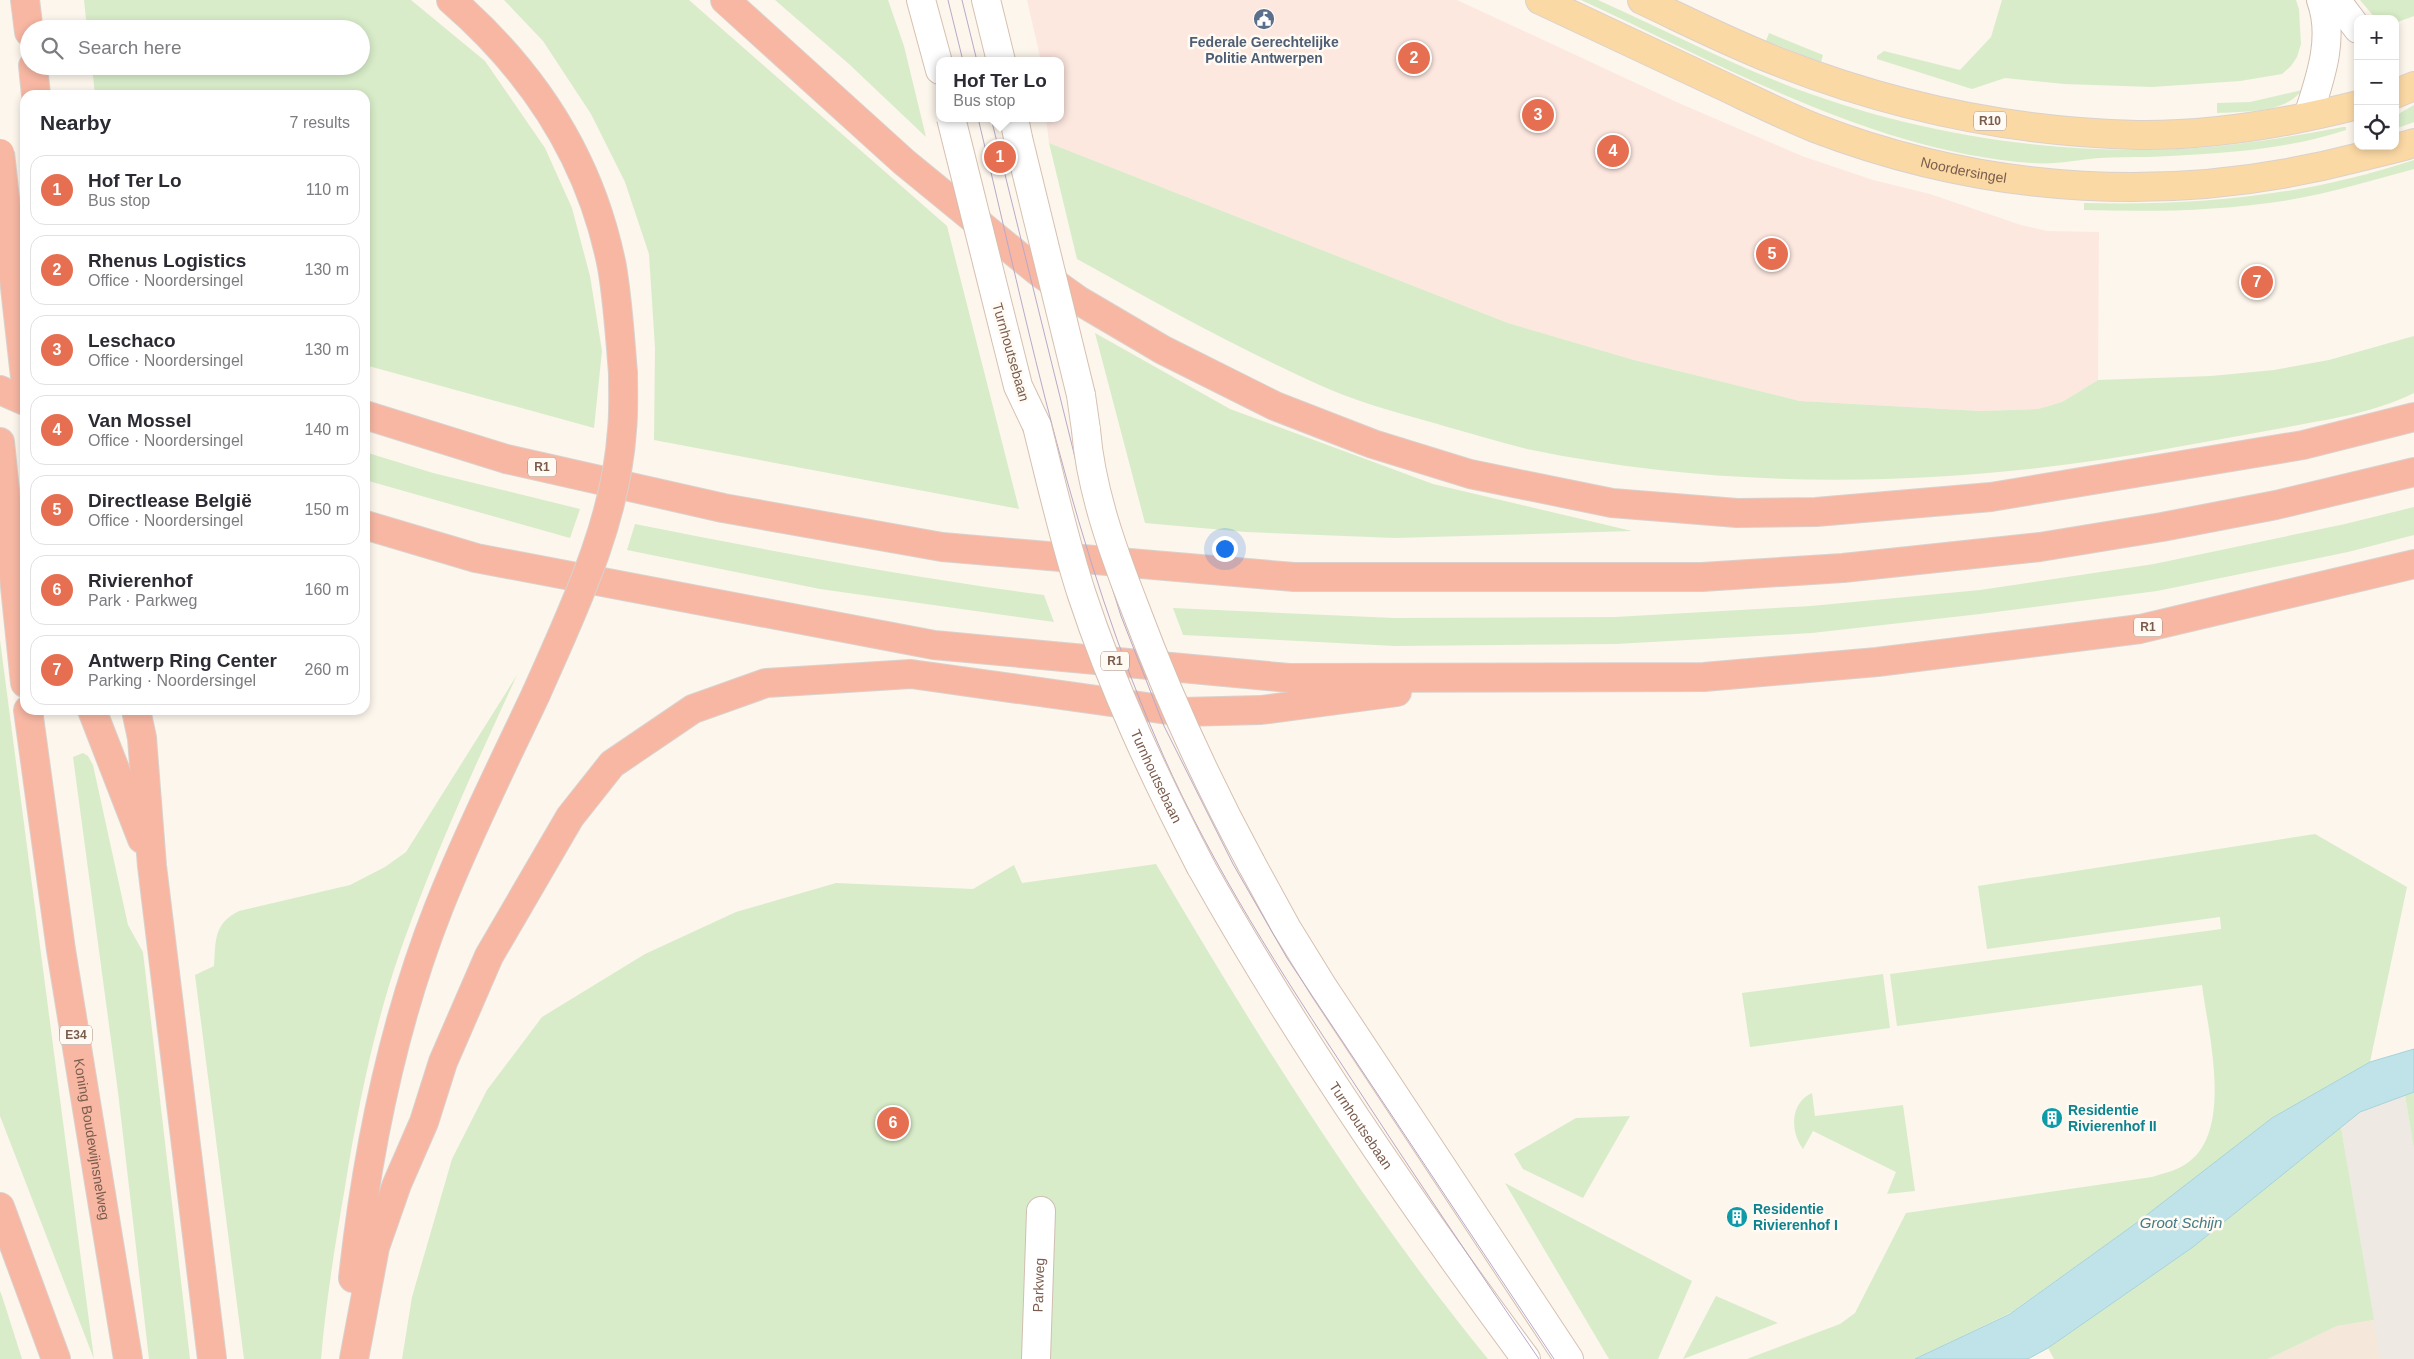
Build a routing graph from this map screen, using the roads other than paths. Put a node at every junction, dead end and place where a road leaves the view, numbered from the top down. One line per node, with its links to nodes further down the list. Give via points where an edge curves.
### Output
1 (25, 0): 10 (highway)
2 (451, 0): 46 (highway, bridge, via 508,54 536,90 560,127 580,168 612,266 623,373 622,431 603,529 573,610 474,824 410,990 386,1074 361,1203 351,1298)
3 (725, 0): 30 (highway, via 904,162 1022,259 1078,300 1163,350 1275,406 1373,444 1470,474 1612,503 1737,513 1816,512 1991,497 2303,445)
4 (921, 0): 12 (main road)
5 (986, 0): 13 (main road)
6 (1540, 0): 22 (main road, Noordersingel, via 1815,128 1957,170 2022,182 2089,187 2227,183 2288,174)
7 (1642, 0): 19 (main road, R10, via 1779,62 1897,102 1977,119 2138,135 2226,129)
8 (2321, 0): 19 (main road, via 2326,24 2325,53)
9 (2336, 0): 11 (main road)
10 (28, 20)
11 (2354, 24)
12 (936, 57)
13 (1000, 57)
14 (34, 75): 16 (highway)
15 (2414, 86): 17 (main road)
16 (35, 90)
17 (2399, 92)
18 (2354, 106): 19 (main road, R10)
19 (2308, 116)
20 (952, 122): 49 (main road, Turnhoutsebaan, bridge, via 1018,386 1036,426 1082,594 1103,654 1157,782 1246,945 1323,1068)
21 (1016, 128): 50 (main road, bridge, via 1081,396 1093,481 1122,574 1193,749 1286,927)
22 (2414, 143)
23 (0, 153): 26 (highway, bridge)
24 (0, 283): 25 (highway)
25 (20, 291)
26 (20, 331)
27 (0, 390): 28 (highway)
28 (20, 399)
29 (370, 417): 32 (highway, R1, via 506,459 723,508 942,547 1294,577 1702,576 1843,568 2040,546 2162,527 2276,505)
30 (2414, 417)
31 (0, 442): 35 (highway)
32 (2414, 472)
33 (370, 527): 36 (highway, R1, via 476,558 934,644 1289,678)
34 (2414, 564): 36 (highway, R1, via 2140,629 1877,662 1704,677)
35 (20, 645)
36 (1508, 677): 47 (highway, via 1261,710 1182,712 911,674 766,683 693,709 612,764 570,817 489,956 443,1062 424,1122 397,1184 375,1247)
37 (29, 715): 44 (highway, Koning Boudewijnsnelweg / E34, via 61,950)
38 (94, 715): 40 (highway)
39 (137, 715): 40 (highway, via 142,738)
40 (152, 866): 45 (highway)
41 (0, 1207): 43 (highway)
42 (1041, 1211): 48 (main road, Parkweg)
43 (56, 1359)
44 (128, 1359)
45 (212, 1359)
46 (350, 1359)
47 (354, 1359)
48 (1036, 1359)
49 (1526, 1359)
50 (1569, 1359)

